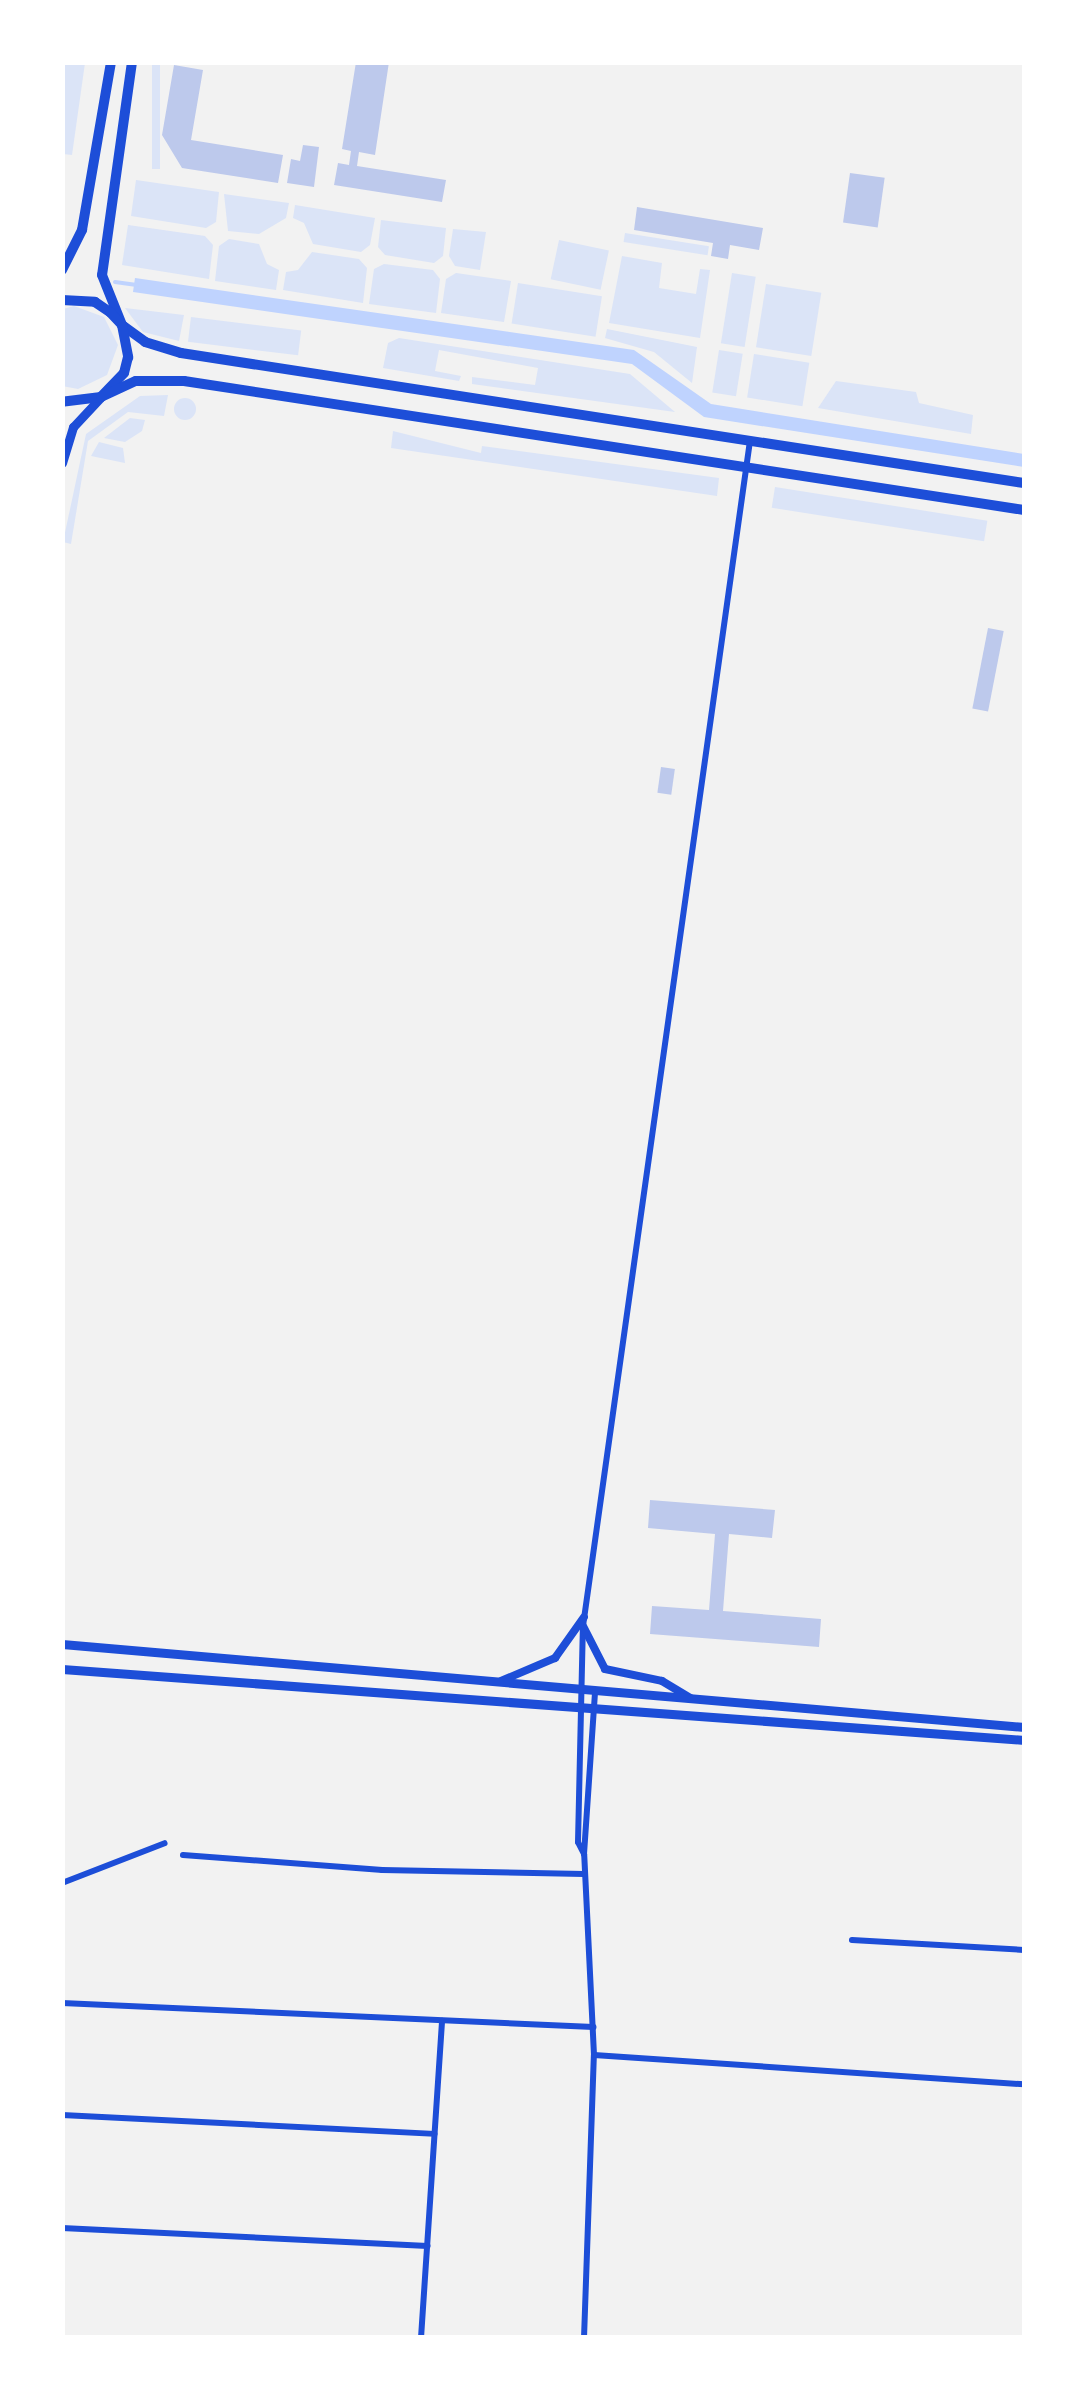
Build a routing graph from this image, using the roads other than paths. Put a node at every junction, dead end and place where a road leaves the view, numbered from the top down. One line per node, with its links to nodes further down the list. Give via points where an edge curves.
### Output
1 (111, 62): 3 (main road, via 82,230)
2 (132, 62): 5 (main road, via 102,274)
3 (62, 270)
4 (62, 300): 5 (main road, via 96,302)
5 (122, 326): 6 (main road, via 128,357); 8 (main road, via 181,353)
6 (102, 397): 7 (main road); 9 (main road, via 73,427); 10 (main road, via 136,381 184,381)
7 (62, 402)
8 (750, 441): 10 (street); 11 (main road)
9 (62, 463)
10 (746, 464): 12 (main road); 13 (street)
11 (1024, 483)
12 (1024, 510)
13 (584, 1621): 16 (street, via 555,1658); 17 (street); 19 (street, via 605,1668 662,1682)
14 (62, 1644): 16 (main road)
15 (62, 1669): 20 (main road)
16 (492, 1684): 17 (main road)
17 (578, 1690): 18 (main road); 20 (street)
18 (594, 1691): 19 (main road); 21 (street)
19 (694, 1700): 22 (main road)
20 (579, 1707): 21 (main road); 25 (street, via 578,1842)
21 (594, 1709): 23 (main road); 25 (street)
22 (1024, 1726)
23 (1024, 1740)
24 (165, 1843): 28 (street)
25 (584, 1854): 27 (street)
26 (183, 1856): 27 (street, via 382,1870)
27 (584, 1874): 33 (street)
28 (62, 1882)
29 (852, 1940): 30 (street)
30 (1024, 1950)
31 (62, 2003): 32 (street)
32 (442, 2020): 33 (street); 37 (street)
33 (594, 2028): 34 (street)
34 (594, 2055): 35 (street); 41 (street)
35 (1024, 2084)
36 (62, 2115): 37 (street)
37 (435, 2134): 39 (street)
38 (62, 2228): 39 (street)
39 (428, 2246): 40 (street)
40 (421, 2338)
41 (584, 2338)

